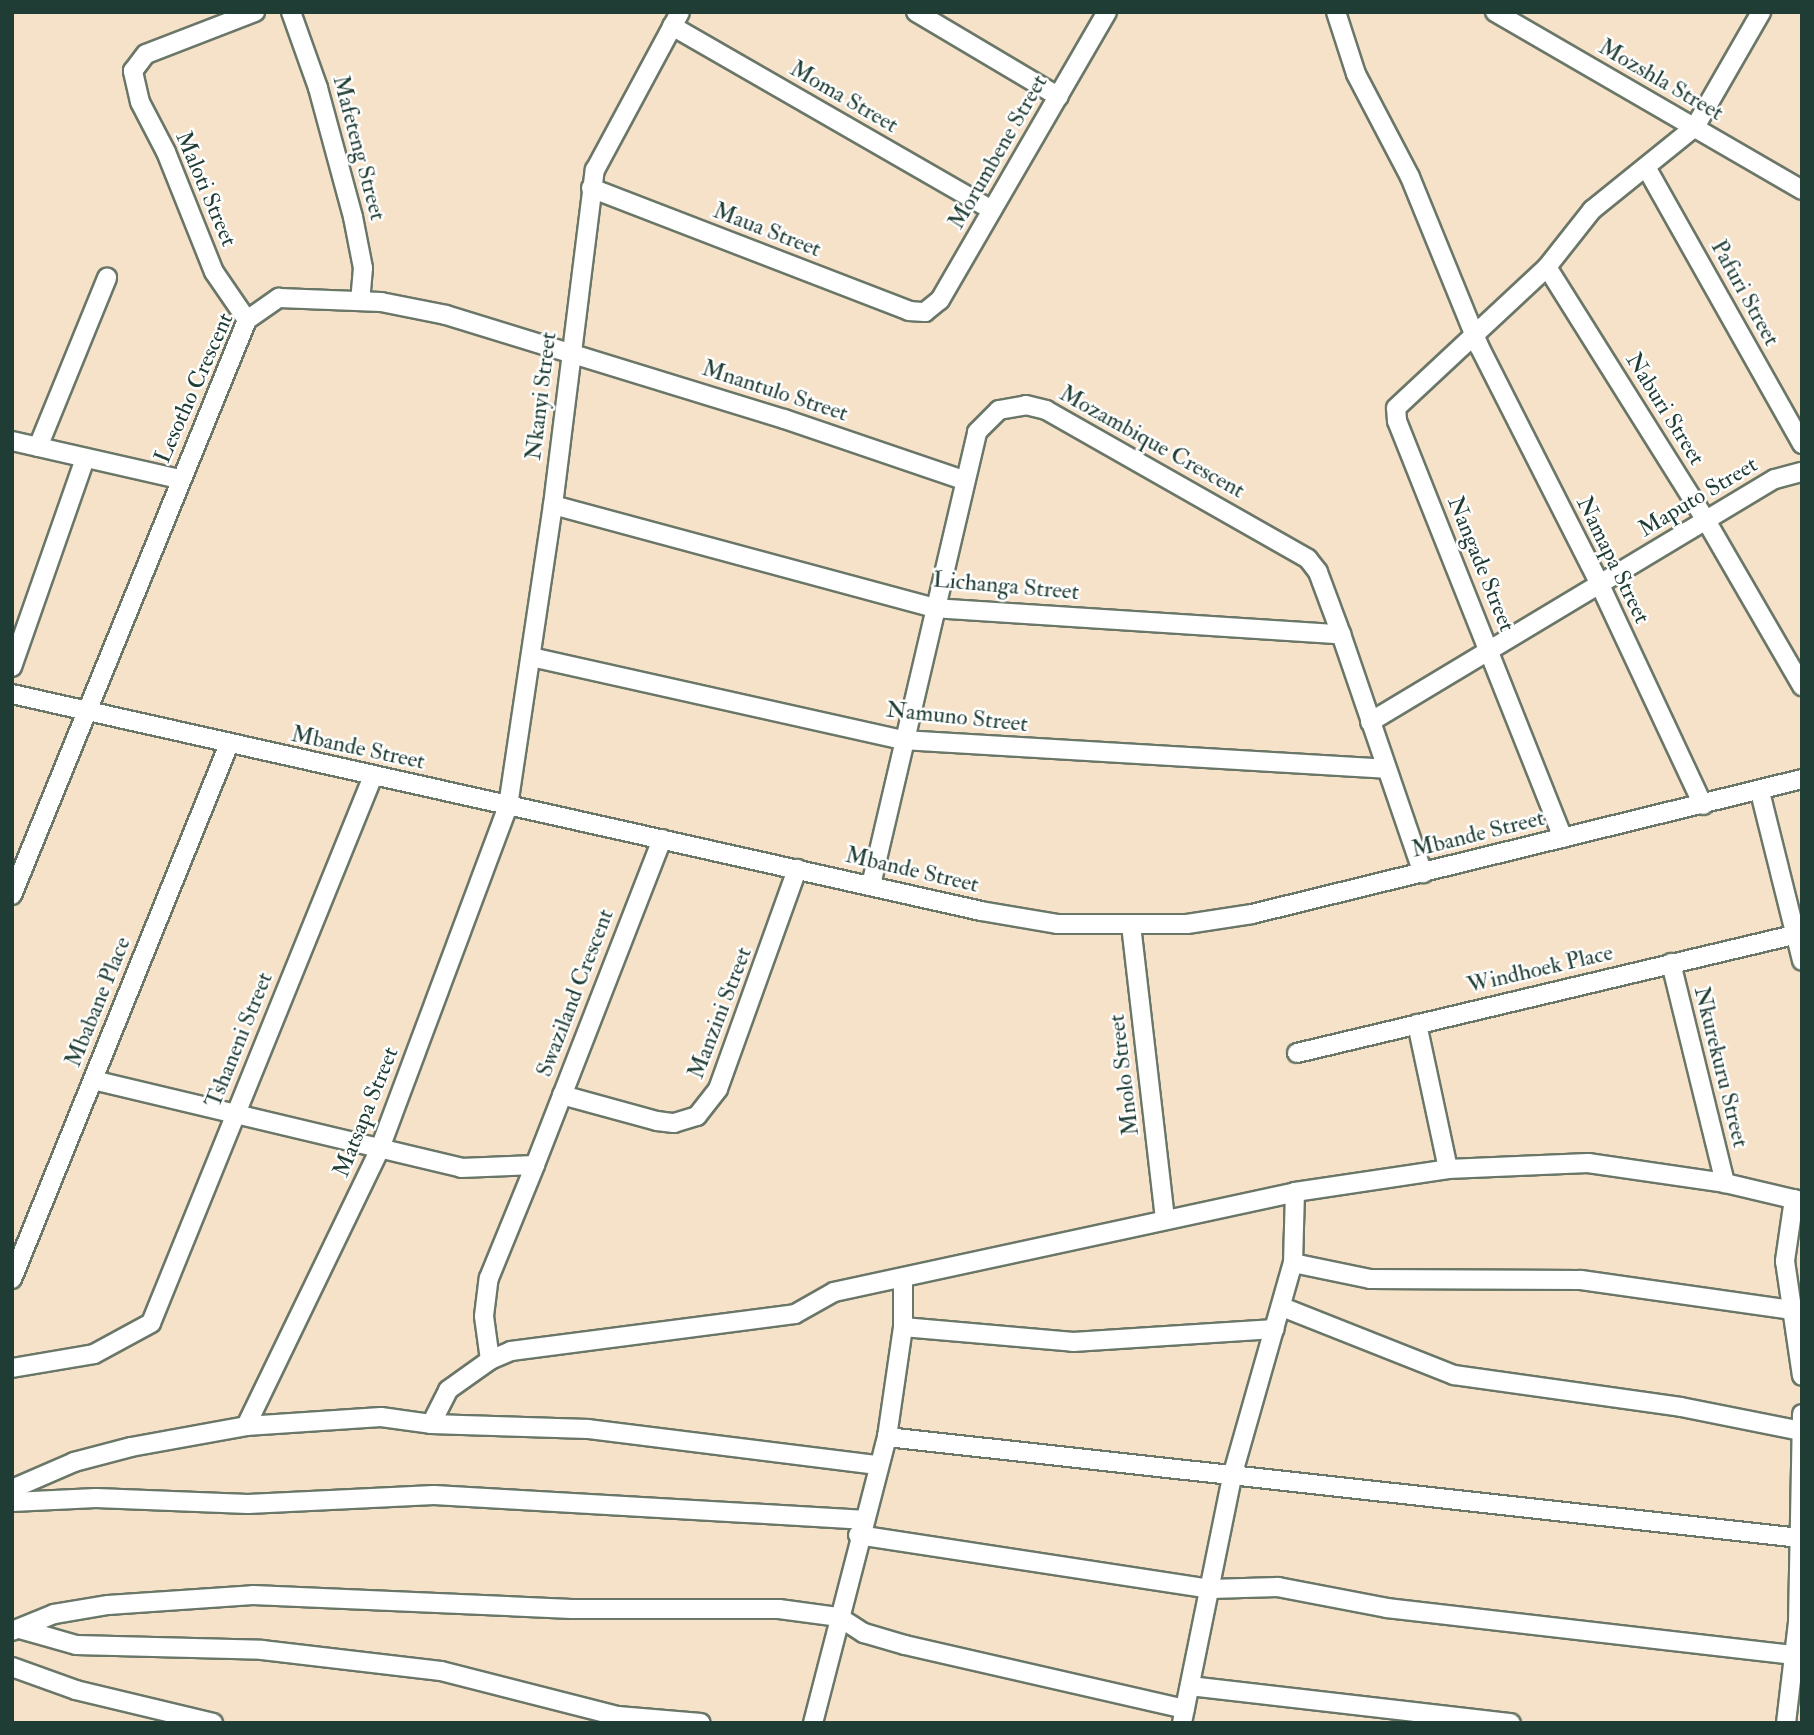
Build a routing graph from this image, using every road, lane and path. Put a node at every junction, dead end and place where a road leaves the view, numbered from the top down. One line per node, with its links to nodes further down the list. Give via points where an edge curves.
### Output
1 (255, 12): 19 (street, Maloti Street, via 146,54 133,71 140,102 166,152 214,272)
2 (292, 12): 17 (street, Mafeteng Street, via 353,217 363,268)
3 (916, 12): 9 (street)
4 (1107, 12): 9 (street, Morumbene Street)
5 (1336, 12): 20 (street, Namapa Street, via 1356,74 1410,177)
6 (1495, 12): 10 (street, Mozshla Street)
7 (1761, 12): 10 (street)
8 (676, 19): 12 (street, Nkanyi Street, via 601,153); 14 (street, Moma Street)
9 (1059, 97): 14 (street, Morumbene Street)
10 (1695, 127): 11 (street, Nangade Street); 13 (street, Mozshla Street)
11 (1646, 167): 15 (street, Nangade Street, via 1592,209); 23 (street, Pafuri Street)
12 (591, 188): 18 (street, Maua Street, via 909,311); 21 (street, Nkanyi Street)
13 (1802, 190)
14 (992, 210): 18 (street, Morumbene Street, via 940,300)
15 (1547, 267): 20 (street, Nangade Street); 30 (street, Naburi Street)
16 (107, 278): 24 (street)
17 (360, 300): 19 (street, Lesotho Crescent, via 291,295 269,302); 21 (street, Lesotho Crescent, via 446,315)
18 (925, 312)
19 (247, 320): 27 (street, Lesotho Crescent)
20 (1476, 338): 31 (street, Namapa Street); 34 (street, Nangade Street, via 1403,398 1396,413)
21 (571, 353): 28 (street, Mnantulo Street); 29 (street, Nkanyi Street)
22 (12, 442): 24 (street)
23 (1802, 444)
24 (38, 447): 25 (street)
25 (85, 458): 27 (street); 36 (street)
26 (1802, 472): 30 (street, Maputo Street, via 1775,479)
27 (179, 479): 39 (street, Lesotho Crescent)
28 (963, 480): 32 (street, Mozambique Crescent); 33 (street, Mozambique Crescent, via 977,432 987,421 1008,407 1032,405 1046,410 1308,559 1318,572)
29 (554, 505): 32 (street, Lichanga Street); 35 (street, Nkanyi Street)
30 (1707, 522): 31 (street, Maputo Street); 37 (street, Naburi Street)
31 (1600, 585): 34 (street, Maputo Street); 47 (street, Namapa Street)
32 (934, 608): 33 (street, Lichanga Street); 41 (street, Mozambique Crescent)
33 (1341, 634): 40 (street, Mozambique Crescent)
34 (1490, 651): 40 (street, Maputo Street); 49 (street, Nangade Street)
35 (531, 657): 41 (street, Namuno Street); 48 (street, Nkanyi Street)
36 (12, 667)
37 (1802, 686)
38 (12, 694): 39 (street, Mbande Street)
39 (86, 709): 42 (street, Mbande Street); 54 (street, Lesotho Crescent)
40 (1370, 722): 43 (street, Mozambique Crescent)
41 (903, 740): 43 (street, Namuno Street); 53 (street, Mozambique Crescent)
42 (229, 744): 44 (street, Mbande Street); 61 (street, Mbabane Place)
43 (1385, 769): 52 (street, Mozambique Crescent)
44 (373, 776): 48 (street, Mbande Street); 63 (street, Tshaneni Street)
45 (1802, 779): 46 (street, Mbande Street)
46 (1760, 792): 47 (street, Mbande Street); 56 (street)
47 (1703, 805): 49 (street, Mbande Street)
48 (508, 806): 50 (street, Mbande Street); 64 (street, Matsapa Street)
49 (1563, 838): 52 (street, Mbande Street)
50 (662, 839): 51 (street, Mbande Street); 62 (street, Swaziland Crescent)
51 (797, 869): 53 (street, Mbande Street); 62 (street, Manzini Street, via 718,1088 697,1116 674,1123 657,1121)
52 (1423, 873): 55 (street, Mbande Street, via 1252,915 1187,924)
53 (871, 885): 55 (street, Mbande Street, via 1020,919)
54 (12, 895)
55 (1131, 925): 70 (street, Mnolo Street)
56 (1798, 933): 57 (street); 58 (street, Windhoek Place)
57 (1802, 961)
58 (1671, 963): 59 (street, Windhoek Place); 67 (street, Nkurekuru Street)
59 (1417, 1024): 60 (street, Windhoek Place); 66 (street)
60 (1297, 1053)
61 (93, 1080): 63 (street); 73 (street, Mbabane Place)
62 (562, 1095): 65 (street, Swaziland Crescent)
63 (234, 1117): 64 (street); 79 (street, Tshaneni Street, via 151,1323 94,1354)
64 (379, 1151): 65 (street, via 461,1168); 83 (street, Matsapa Street)
65 (534, 1165): 78 (street, Swaziland Crescent, via 489,1278 484,1316)
66 (1448, 1169): 67 (street, via 1588,1163); 68 (street)
67 (1724, 1182): 69 (street)
68 (1296, 1192): 70 (street); 71 (street)
69 (1798, 1200): 75 (street, via 1785,1242)
70 (1165, 1219): 72 (street)
71 (1293, 1263): 74 (street); 75 (street, via 1370,1279 1581,1280)
72 (903, 1278): 76 (street); 78 (street, via 834,1292 795,1314 537,1345)
73 (12, 1279)
74 (1282, 1307): 77 (street); 84 (street, via 1454,1375 1681,1408)
75 (1791, 1310): 80 (street)
76 (903, 1327): 77 (street, via 1073,1342); 85 (street)
77 (1275, 1329): 87 (street)
78 (490, 1360): 82 (street, via 440,1398)
79 (12, 1368)
80 (1802, 1376)
81 (1802, 1414): 84 (street)
82 (431, 1424): 83 (street, via 381,1417); 86 (street, via 588,1429)
83 (246, 1426): 88 (street, via 96,1456)
84 (1801, 1431): 90 (street)
85 (887, 1437): 86 (street); 87 (street)
86 (879, 1465): 91 (street)
87 (1233, 1473): 92 (street); 93 (street)
88 (12, 1489)
89 (12, 1502): 91 (street, via 96,1498 248,1504 434,1495)
90 (1801, 1504): 92 (street)
91 (860, 1527): 93 (street); 94 (street)
92 (1800, 1538): 95 (street)
93 (1210, 1590): 97 (street, via 1278,1587 1387,1608); 99 (street)
94 (839, 1617): 96 (street, via 779,1609 572,1609 253,1595 108,1605 54,1614); 100 (street, via 864,1633 905,1645); 103 (street)
95 (1800, 1624): 97 (street)
96 (16, 1630): 102 (street, via 76,1645 262,1650 441,1671 618,1716)
97 (1796, 1655): 105 (street)
98 (12, 1667): 101 (street, via 76,1690)
99 (1190, 1686): 100 (street); 104 (street)
100 (1183, 1716)
101 (213, 1723)
102 (701, 1723)
103 (813, 1723)
104 (1511, 1723)
105 (1786, 1723)

